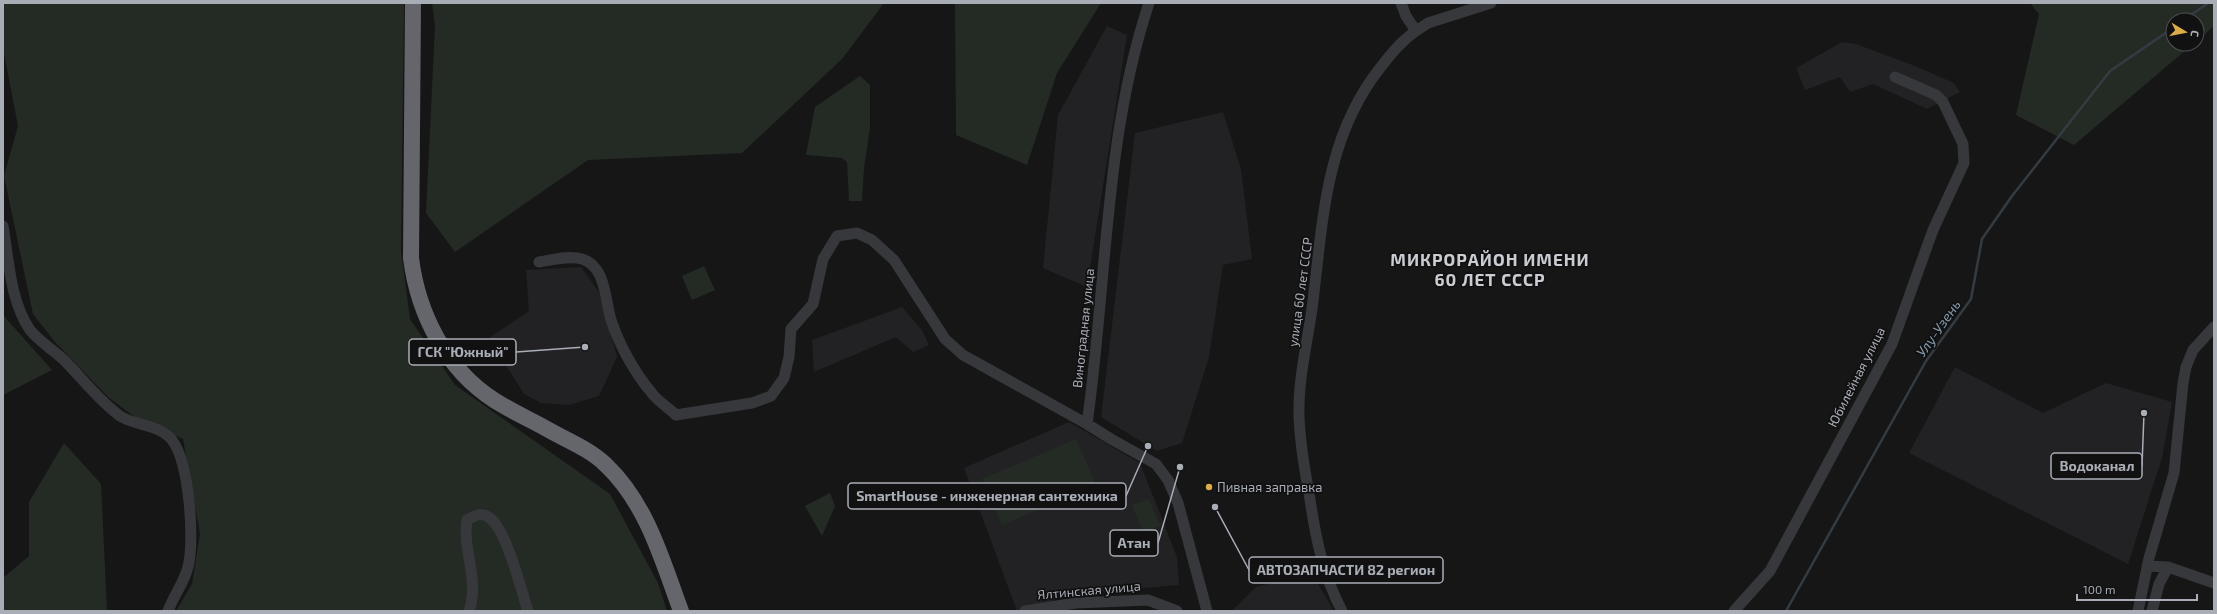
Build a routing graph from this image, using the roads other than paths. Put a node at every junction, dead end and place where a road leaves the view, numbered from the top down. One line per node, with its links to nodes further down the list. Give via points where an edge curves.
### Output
1 (413, 3): 17 (highway, via 411,258 413,280 423,311 458,369 473,384 494,400 590,453 623,483 649,525)
2 (1149, 3): 10 (street, Виноградная улица, via 1136,42 1118,135)
3 (1401, 3): 5 (street)
4 (1491, 3): 5 (street, улица 60 лет СССР, via 1428,23)
5 (1416, 31): 21 (street, улица 60 лет СССР, via 1395,49 1372,79 1342,134 1335,154 1299,394 1301,443 1315,530 1331,590)
6 (1895, 77): 22 (street, Юбилейная улица, via 1936,95 1943,102 1963,144 1964,163 1932,230 1892,344 1770,571)
7 (3, 226): 14 (street, via 20,317 30,330 121,416 157,429 171,438 177,448 183,469 191,547 182,585)
8 (539, 262): 10 (street, via 572,257 582,259 597,270 611,318 627,353 651,393 676,414 752,403 771,396 784,378 792,328 813,304 823,258 837,236 857,233 872,240 894,260 945,339 963,355)
9 (2214, 327): 11 (street, via 2193,350 2186,367 2174,473)
10 (1087, 424): 20 (street, via 1156,464 1168,480 1178,503)
11 (2147, 566): 12 (street); 23 (street)
12 (2168, 567): 13 (street); 24 (street, via 2159,584)
13 (2214, 583)
14 (168, 611)
15 (469, 611): 16 (street, via 473,584 465,531 467,520 475,515 491,519 497,528)
16 (528, 611)
17 (681, 611)
18 (1025, 611): 19 (street, Ялтинская улица, via 1076,603 1148,600)
19 (1177, 611)
20 (1207, 611)
21 (1342, 611)
22 (1734, 611)
23 (2138, 611)
24 (2152, 611)

